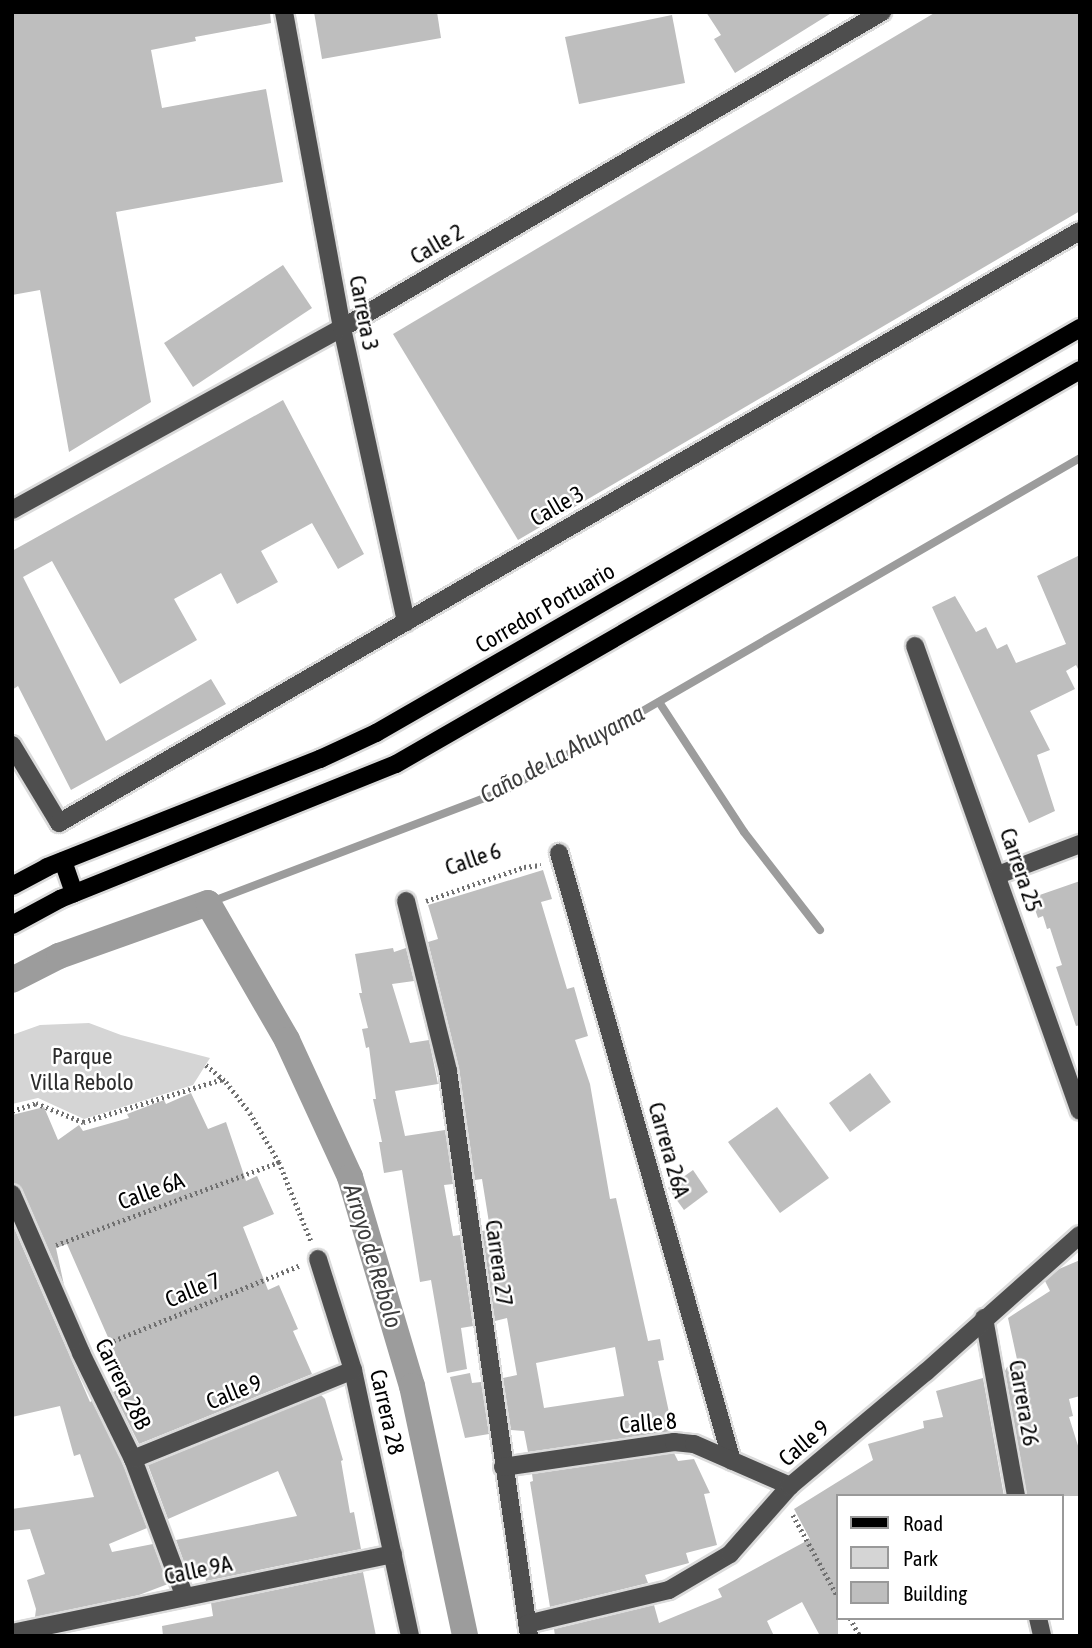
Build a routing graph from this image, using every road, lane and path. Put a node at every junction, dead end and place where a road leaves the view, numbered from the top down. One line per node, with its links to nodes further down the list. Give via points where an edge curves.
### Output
1 (284, 12): 4 (street, Carrera 3)
2 (882, 12): 4 (street, Calle 2)
3 (1080, 231): 8 (street, Calle 3)
4 (342, 328): 7 (street, Calle 2); 8 (street, Carrera 3)
5 (1080, 328): 13 (main road, Corredor Portuario, via 376,733)
6 (1080, 370): 16 (main road, via 396,764)
7 (12, 510)
8 (406, 622): 10 (street, Calle 3, via 59,824)
9 (915, 646): 14 (street, Carrera 25)
10 (12, 745)
11 (1080, 844): 14 (street)
12 (561, 858): 18 (path, Calle 6, via 421,904); 33 (street, Carrera 26A)
13 (63, 861): 15 (main road, Corredor Portuario); 16 (main road)
14 (998, 875): 23 (street, Carrera 25)
15 (12, 886)
16 (74, 893): 19 (main road)
17 (406, 901): 18 (street, Carrera 27)
18 (411, 920): 34 (street, Carrera 27, via 448,1071)
19 (12, 925)
20 (206, 1065): 21 (path)
21 (223, 1079): 22 (path, via 83,1122 36,1104); 24 (path)
22 (12, 1111)
23 (1080, 1111)
24 (279, 1162): 27 (path, Calle 6A); 28 (path)
25 (12, 1194): 27 (street, Carrera 28B)
26 (1080, 1235): 29 (street, Calle 9)
27 (36, 1253): 30 (street, Carrera 28B)
28 (318, 1258): 30 (path, Calle 7); 31 (street, Carrera 28)
29 (984, 1318): 35 (street, Calle 9); 36 (street, Carrera 26)
30 (81, 1353): 32 (street, Carrera 28B)
31 (353, 1370): 32 (street, Calle 9); 37 (street, Carrera 28)
32 (133, 1459): 39 (street, Carrera 28B)
33 (732, 1461): 34 (street, Calle 8, via 694,1444 674,1442); 35 (street, Calle 8)
34 (503, 1466): 41 (street, Carrera 27)
35 (786, 1491): 38 (path); 41 (street, Calle 9, via 730,1554 669,1590)
36 (1016, 1494)
37 (393, 1554): 39 (street, Calle 9A); 43 (street, Carrera 28)
38 (836, 1593)
39 (185, 1597): 42 (street, Calle 9A)
40 (851, 1620): 44 (path)
41 (528, 1630)
42 (12, 1633)
43 (411, 1636)
44 (860, 1636)

